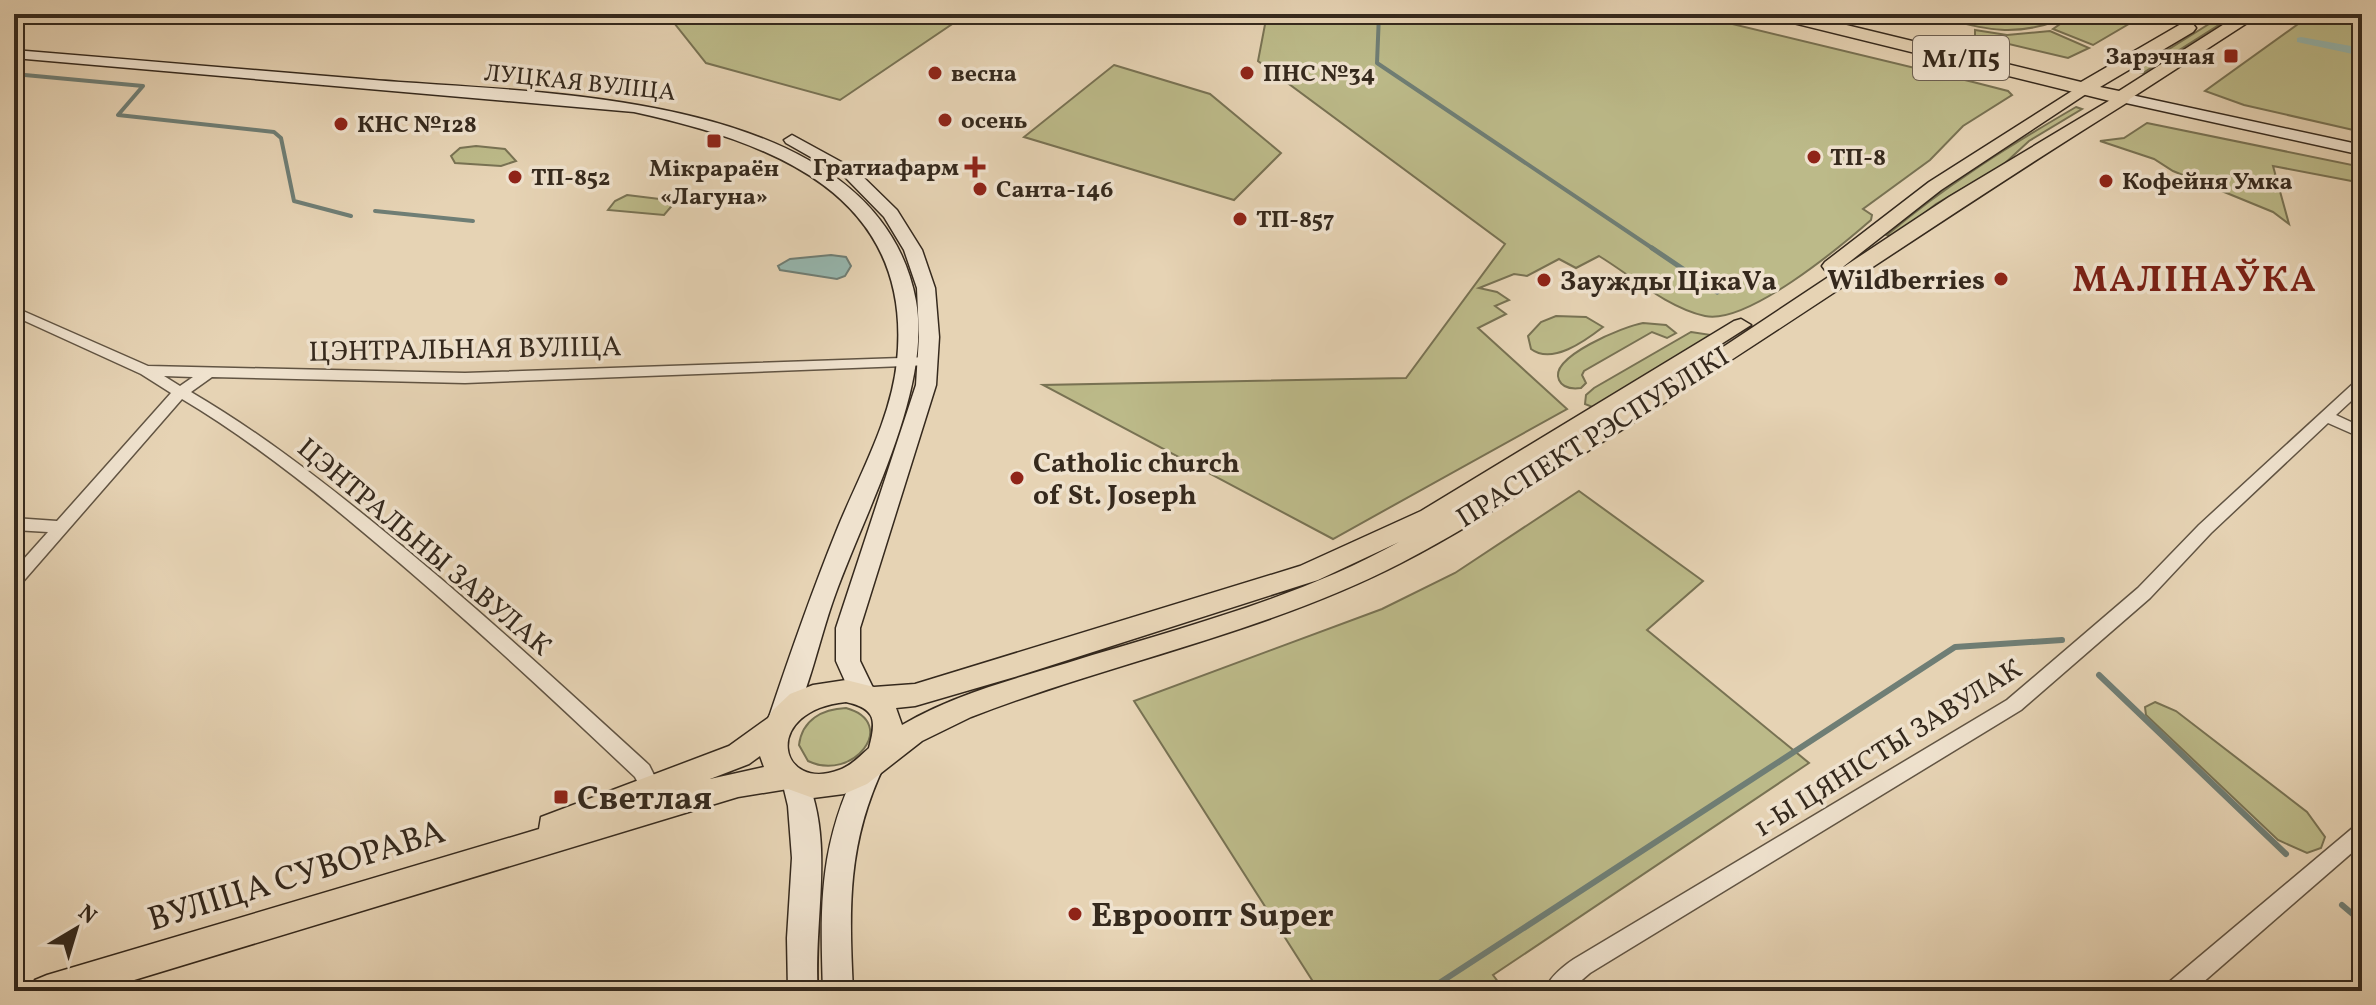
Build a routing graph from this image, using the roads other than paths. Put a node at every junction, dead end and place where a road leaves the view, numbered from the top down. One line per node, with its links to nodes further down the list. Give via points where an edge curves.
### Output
1 (1779, 14): 8 (highway, М1/П5)
2 (1829, 14): 8 (highway, М1/П5)
3 (2252, 14): 10 (highway, ПРАСПЕКТ РЭСПУБЛІКІ)
4 (2187, 28): 8 (highway, ПРАСПЕКТ РЭСПУБЛІКІ)
5 (14, 43): 7 (street, ЛУЦКАЯ ВУЛІЦА)
6 (14, 54): 7 (street, ЛУЦКАЯ ВУЛІЦА)
7 (115, 58): 9 (street, ЛУЦКАЯ ВУЛІЦА)
8 (2091, 84): 10 (highway); 25 (main road, ПРАСПЕКТ РЭСПУБЛІКІ, via 1935,186 1806,285 1383,541 1309,573 1102,641 915,695)
9 (524, 93): 14 (street, ЛУЦКАЯ ВУЛІЦА, via 603,92 685,105 762,128 834,162 891,214 913,250 926,288); 15 (street, ЛУЦКАЯ ВУЛІЦА, via 634,107 712,124 782,151 831,180 870,221 895,262 904,295)
10 (2130, 93): 11 (street); 12 (street); 27 (main road, ПРАСПЕКТ РЭСПУБЛІКІ, via 1956,201 1707,368 1394,556 1316,593 1004,693 928,723)
11 (2362, 139)
12 (2362, 150)
13 (14, 311): 16 (street, ЦЭНТРАЛЬНАЯ ВУЛІЦА)
14 (930, 361): 15 (street, ЦЭНТРАЛЬНАЯ ВУЛІЦА); 25 (street, ЛУЦКАЯ ВУЛІЦА, via 848,628 848,661)
15 (907, 362): 17 (street, ЦЭНТРАЛЬНАЯ ВУЛІЦА, via 465,378); 26 (street, ЛУЦКАЯ ВУЛІЦА, via 883,443)
16 (146, 371): 17 (street, ЦЭНТРАЛЬНАЯ ВУЛІЦА); 19 (street, ЦЭНТРАЛЬНЫ ЗАВУЛАК)
17 (207, 374): 19 (street)
18 (2362, 383): 20 (street, 1-Ы ЦЯНІСТЫ ЗАВУЛАК)
19 (179, 393): 23 (street); 29 (street, ЦЭНТРАЛЬНЫ ЗАВУЛАК, via 238,428 434,579 642,771)
20 (2325, 416): 21 (street); 35 (street, 1-Ы ЦЯНІСТЫ ЗАВУЛАК, via 2144,593 2014,705 1582,966)
21 (2362, 433)
22 (14, 524): 23 (street)
23 (62, 527): 24 (street)
24 (14, 581)
25 (867, 695): 26 (main road, ПРАСПЕКТ РЭСПУБЛІКІ, via 827,691 809,697); 27 (main road, via 884,709 890,723 889,739)
26 (779, 723): 28 (main road, via 773,754); 29 (main road, ВУЛІЦА СУВОРАВА, via 739,755)
27 (877, 760): 28 (main road, ПРАСПЕКТ РЭСПУБЛІКІ, via 854,778 834,785); 34 (street, via 852,801 842,837)
28 (791, 779): 31 (main road, ВУЛІЦА СУВОРАВА, via 731,785); 33 (street, via 804,815)
29 (650, 787): 31 (main road, ВУЛІЦА СУВОРАВА)
30 (2362, 832): 36 (street)
31 (476, 858): 32 (main road, ВУЛІЦА СУВОРАВА)
32 (47, 991)
33 (803, 991)
34 (838, 991)
35 (1555, 991)
36 (2176, 991)

